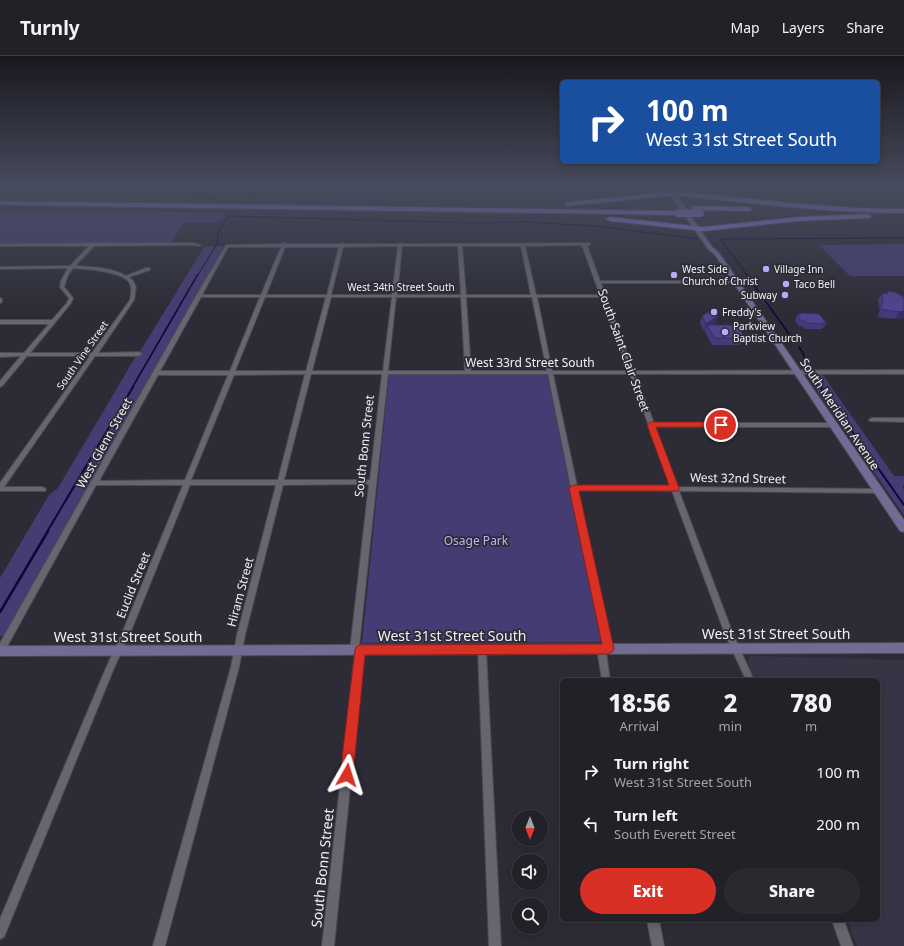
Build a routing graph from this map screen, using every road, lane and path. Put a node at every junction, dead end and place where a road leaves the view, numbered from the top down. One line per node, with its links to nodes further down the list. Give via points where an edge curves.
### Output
1 (686, 228): 3 (highway)
2 (715, 228): 3 (highway)
3 (700, 229): 17 (main road, South Meridian Avenue, via 710,248)
4 (0, 244): 5 (street)
5 (93, 244): 11 (street); 13 (street)
6 (284, 244): 7 (street); 18 (street, West Glenn Street, via 228,245); 19 (street, Euclid Street)
7 (342, 244): 8 (street); 20 (street, Hiram Street)
8 (400, 244): 9 (street); 21 (street, South Bonn Street)
9 (460, 244): 10 (street); 22 (street)
10 (523, 244): 16 (street, South Saint Clair Street, via 587,244); 23 (street)
11 (200, 245)
12 (0, 268): 13 (street)
13 (71, 268): 15 (street, via 103,269); 28 (street, via 64,277 62,287 71,299)
14 (148, 269): 15 (street)
15 (126, 277): 32 (street, South Vine Street, via 133,286 132,300)
16 (598, 282): 17 (street); 24 (street, South Saint Clair Street)
17 (736, 282): 33 (main road, South Meridian Avenue)
18 (198, 296): 19 (street, West 34th Street South); 35 (street, West Glenn Street)
19 (263, 296): 20 (street, West 34th Street South); 36 (street, Euclid Street)
20 (329, 296): 21 (street, West 34th Street South); 37 (street, Hiram Street)
21 (394, 296): 22 (street, West 34th Street South); 38 (street, South Bonn Street)
22 (464, 296): 23 (street, West 34th Street South); 39 (street)
23 (533, 296): 24 (street, West 34th Street South); 40 (street)
24 (603, 296): 41 (street, South Saint Clair Street)
25 (0, 299): 26 (street)
26 (0, 302)
27 (0, 322): 28 (street)
28 (53, 322): 31 (street)
29 (139, 354): 32 (street)
30 (0, 355): 31 (street)
31 (25, 355): 32 (street); 42 (street)
32 (92, 355): 51 (street, South Vine Street)
33 (797, 372): 34 (street, West 33rd Street South); 41 (street, West 33rd Street South); 46 (main road, South Meridian Avenue)
34 (904, 372)
35 (155, 373): 36 (street, West 33rd Street South); 50 (street, West Glenn Street)
36 (232, 373): 37 (street, West 33rd Street South); 47 (street, Euclid Street)
37 (308, 373): 38 (street, West 33rd Street South); 48 (street, Hiram Street)
38 (385, 373): 39 (street, West 33rd Street South); 49 (street, South Bonn Street)
39 (468, 373): 40 (street, West 33rd Street South)
40 (549, 373): 41 (street, West 33rd Street South); 52 (street)
41 (632, 373): 45 (street, South Saint Clair Street)
42 (0, 385)
43 (872, 420): 44 (street)
44 (904, 420)
45 (651, 425): 46 (street); 53 (street, South Saint Clair Street)
46 (833, 425): 55 (main road, South Meridian Avenue)
47 (188, 482): 48 (street); 50 (street); 64 (street, Euclid Street)
48 (281, 482): 49 (street); 60 (street, Hiram Street)
49 (373, 482): 61 (street, South Bonn Street)
50 (95, 483): 63 (street, West Glenn Street)
51 (0, 488): 54 (street)
52 (574, 488): 53 (street, West 32nd Street); 58 (street)
53 (675, 488): 55 (street, West 32nd Street); 59 (street, South Saint Clair Street, via 729,634)
54 (43, 489)
55 (879, 491): 56 (main road, South Meridian Avenue)
56 (904, 528)
57 (904, 648): 59 (main road, West 31st Street South)
58 (604, 649): 59 (main road, West 31st Street South); 62 (main road, West 31st Street South); 65 (street)
59 (737, 649): 66 (street, South Saint Clair Street)
60 (238, 650): 61 (main road, West 31st Street South); 64 (main road, West 31st Street South); 70 (street, Hiram Street)
61 (357, 650): 62 (main road, West 31st Street South); 71 (street, South Bonn Street)
62 (482, 650): 72 (street)
63 (0, 651): 64 (main road, West 31st Street South)
64 (118, 651): 69 (street, Euclid Street)
65 (606, 678)
66 (749, 678)
67 (653, 922): 73 (street)
68 (839, 922): 74 (street)
69 (0, 933)
70 (159, 946)
71 (328, 946)
72 (495, 946)
73 (658, 946)
74 (847, 946)

